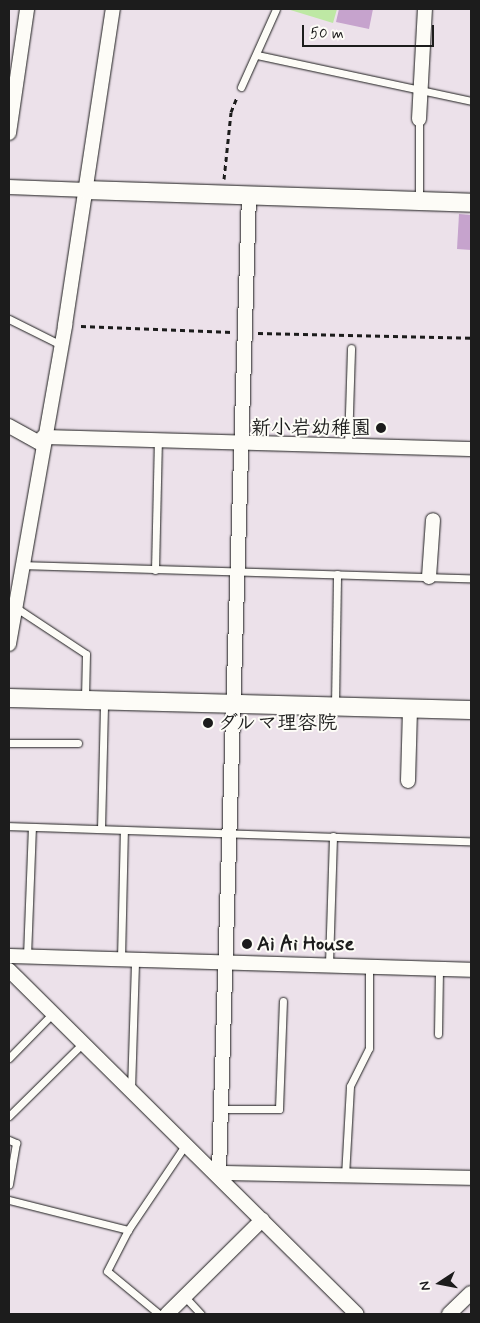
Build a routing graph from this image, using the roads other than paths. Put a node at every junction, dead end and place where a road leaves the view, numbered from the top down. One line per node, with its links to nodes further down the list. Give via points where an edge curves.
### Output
1 (27, 9): 6 (street)
2 (113, 9): 13 (street)
3 (276, 9): 5 (lane)
4 (425, 9): 8 (street)
5 (257, 55): 7 (lane); 8 (lane)
6 (12, 85): 11 (street)
7 (241, 87)
8 (419, 90): 9 (lane); 10 (street)
9 (471, 101)
10 (419, 119): 15 (lane)
11 (9, 133)
12 (9, 187): 13 (street)
13 (87, 190): 14 (street); 18 (street)
14 (249, 195): 15 (street); 23 (street)
15 (419, 202): 16 (street)
16 (471, 203)
17 (9, 319): 18 (lane)
18 (61, 345): 22 (street)
19 (351, 348): 24 (lane)
20 (9, 426): 22 (street)
21 (158, 440): 22 (street); 23 (street); 28 (lane)
22 (42, 441): 27 (street)
23 (240, 443): 24 (street); 29 (street)
24 (348, 445): 25 (street)
25 (471, 449)
26 (433, 520): 31 (street)
27 (23, 566): 28 (lane); 33 (street)
28 (155, 570): 29 (lane)
29 (236, 572): 30 (lane); 38 (street)
30 (337, 574): 31 (lane); 39 (lane)
31 (429, 577): 32 (lane)
32 (471, 578)
33 (14, 595): 34 (street); 36 (lane, via 86,654)
34 (9, 644)
35 (9, 698): 36 (street)
36 (85, 700): 37 (street)
37 (104, 700): 38 (street); 47 (lane)
38 (234, 702): 39 (street); 49 (street)
39 (335, 705): 40 (street)
40 (410, 708): 41 (street); 44 (street)
41 (471, 710)
42 (9, 743): 43 (lane)
43 (78, 743)
44 (408, 781)
45 (9, 826): 46 (lane)
46 (32, 827): 47 (lane); 53 (lane)
47 (101, 829): 48 (lane)
48 (124, 830): 49 (lane); 54 (lane)
49 (230, 833): 50 (lane); 55 (street)
50 (332, 836): 51 (lane); 56 (lane)
51 (471, 841)
52 (9, 956): 53 (street)
53 (27, 956): 54 (street)
54 (128, 960): 55 (street); 66 (lane)
55 (226, 962): 56 (street); 67 (street)
56 (329, 964): 57 (street)
57 (369, 966): 58 (street); 72 (lane, via 368,1048 350,1086)
58 (439, 969): 60 (street); 63 (lane)
59 (9, 970): 62 (street)
60 (471, 970)
61 (282, 1001): 67 (lane, via 279,1109)
62 (53, 1013): 64 (street); 65 (lane)
63 (438, 1034)
64 (83, 1043): 66 (street); 68 (lane)
65 (9, 1058)
66 (131, 1090): 70 (street)
67 (221, 1109): 71 (street)
68 (9, 1116)
69 (9, 1140): 74 (lane, via 16,1143)
70 (186, 1144): 71 (street); 77 (lane)
71 (219, 1173): 72 (street); 76 (street)
72 (345, 1176): 73 (street)
73 (471, 1178)
74 (9, 1184)
75 (9, 1200): 77 (lane)
76 (262, 1220): 79 (street); 83 (street)
77 (128, 1230): 80 (lane, via 107,1271)
78 (471, 1293): 84 (street)
79 (185, 1297): 81 (street); 82 (lane)
80 (159, 1314)
81 (167, 1314)
82 (201, 1314)
83 (357, 1314)
84 (449, 1314)

